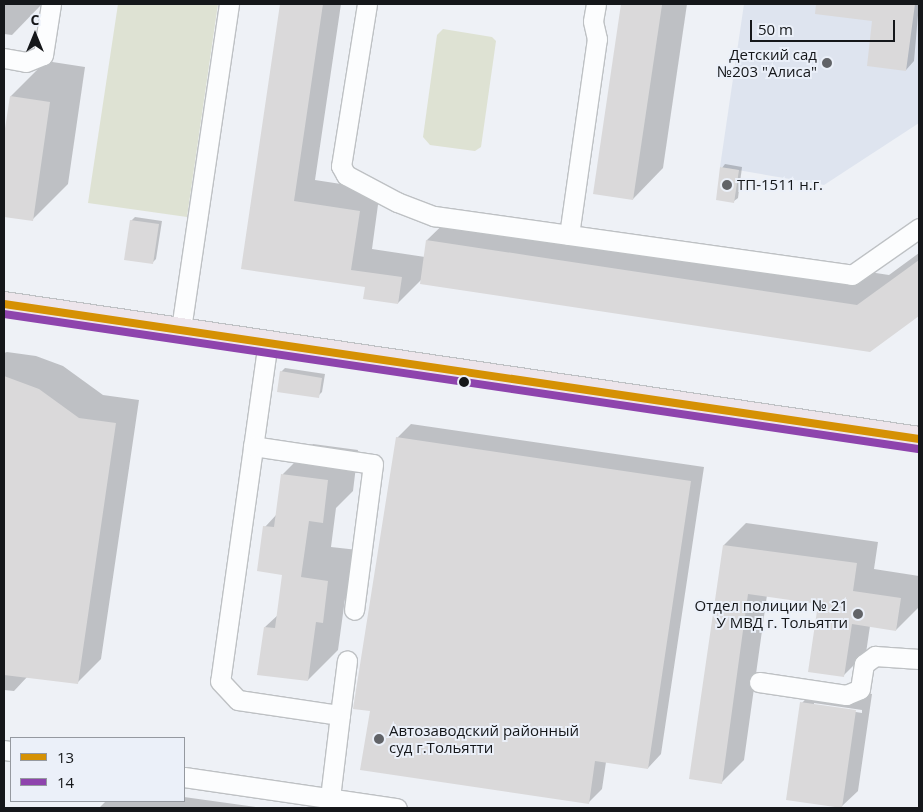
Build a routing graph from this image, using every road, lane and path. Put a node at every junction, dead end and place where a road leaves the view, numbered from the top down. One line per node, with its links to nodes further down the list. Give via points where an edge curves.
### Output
1 (50, 4): 5 (street, via 43,54 26,62)
2 (229, 4): 9 (street)
3 (367, 4): 7 (street, via 341,166 346,175 397,202 434,216)
4 (596, 4): 7 (street, via 593,21 597,39)
5 (4, 58)
6 (919, 228): 7 (street, via 852,275)
7 (569, 236)
8 (4, 304): 9 (main road)
9 (181, 330): 10 (main road)
10 (268, 341): 11 (main road); 12 (street)
11 (919, 439)
12 (253, 446): 13 (street, via 373,464); 17 (street, via 220,681 238,700)
13 (354, 610)
14 (919, 659): 16 (street, via 875,656 864,664 860,689 846,695)
15 (347, 660): 17 (street)
16 (759, 682)
17 (340, 715): 19 (street)
18 (185, 777): 19 (street)
19 (342, 802): 20 (street)
20 (397, 808)

